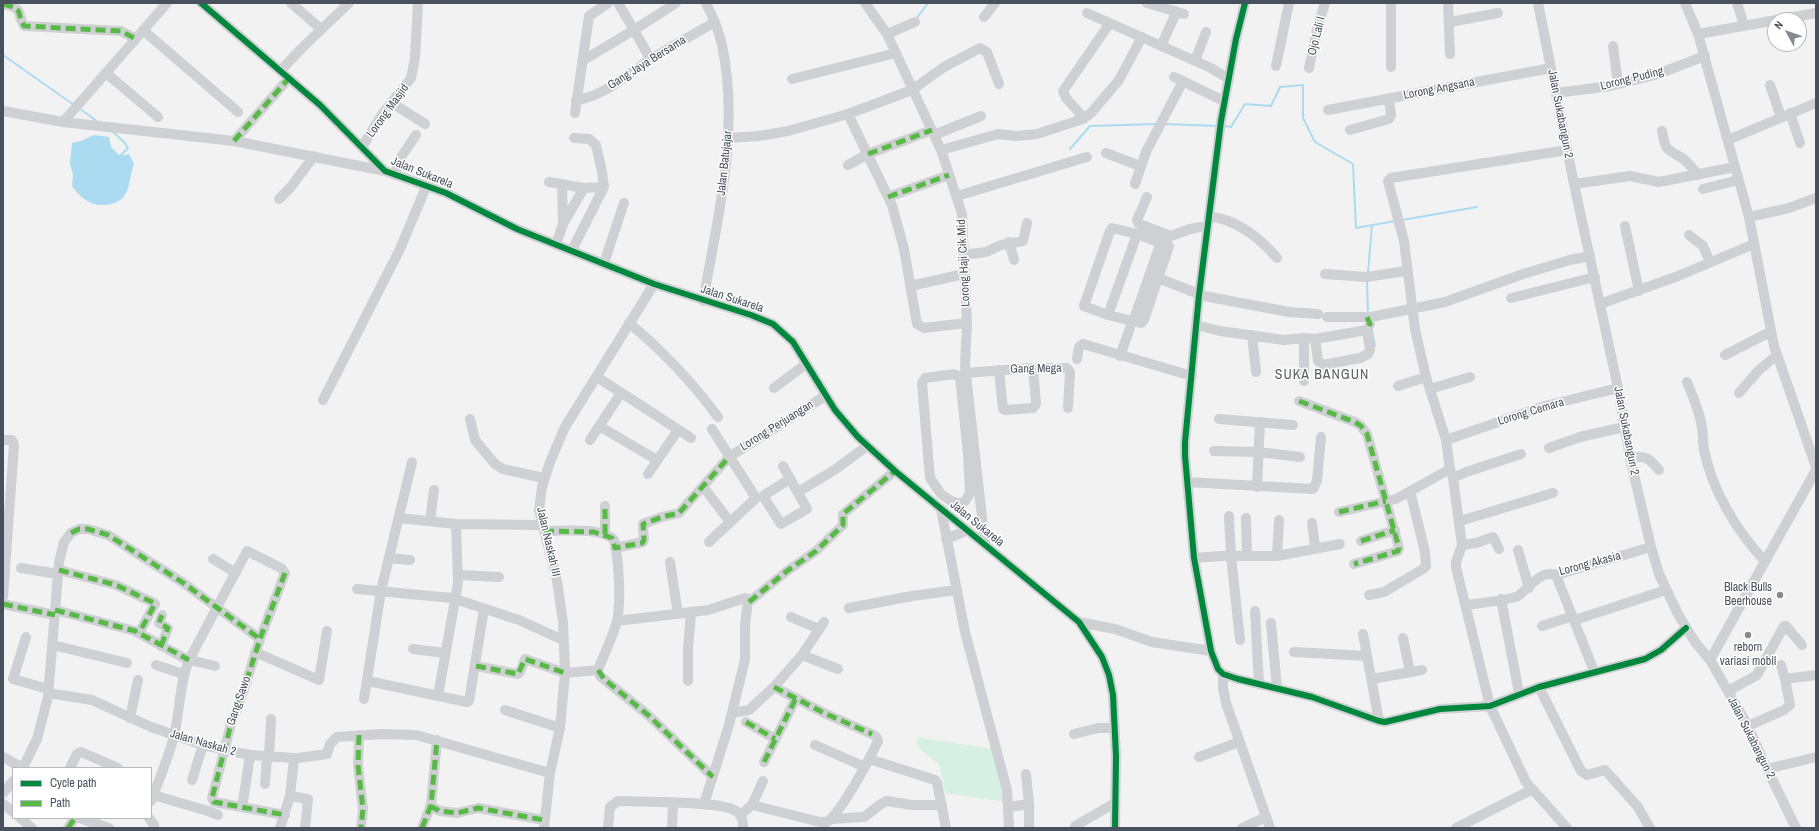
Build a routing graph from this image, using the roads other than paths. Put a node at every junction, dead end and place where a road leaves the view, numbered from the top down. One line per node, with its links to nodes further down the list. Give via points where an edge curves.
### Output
1 (167, 3): 32 (street)
2 (201, 3): 51 (street, Jalan Sukarela)
3 (291, 3): 31 (street)
4 (349, 3): 31 (street)
5 (418, 3): 64 (street, Lorong Masjid, via 415,58 411,78)
6 (608, 3): 45 (street, via 589,16)
7 (618, 3): 33 (street)
8 (676, 3): 33 (street)
9 (706, 3): 26 (street, Jalan Batujajar)
10 (865, 3): 35 (street, Lorong Haji Cik Mid)
11 (995, 3): 25 (street)
12 (1245, 3): 53 (street)
13 (1289, 3): 47 (street)
14 (1325, 3): 49 (street, Ojo Lali I)
15 (1392, 3): 48 (street)
16 (1448, 3): 28 (street)
17 (1538, 3): 50 (street, Jalan Sukabangun 2)
18 (1685, 3): 36 (street)
19 (1737, 3): 30 (street)
20 (3, 4): 38 (street, via 16,7 24,26 121,31)
21 (1154, 4): 39 (street, via 1180,13)
22 (1087, 13): 29 (street)
23 (1498, 13): 28 (street)
24 (1816, 14): 30 (street)
25 (984, 17)
26 (716, 22): 44 (street, Gang Jaya Bersama); 82 (street, Jalan Batujajar, via 727,82)
27 (915, 22): 35 (street)
28 (1450, 22): 42 (street)
29 (1110, 23): 37 (street); 74 (street, via 1063,91)
30 (1744, 25): 36 (street)
31 (321, 29): 51 (street)
32 (143, 30): 38 (street); 68 (street)
33 (634, 30): 44 (street); 45 (street)
34 (1206, 32): 46 (street)
35 (886, 34): 41 (street, Lorong Haji Cik Mid)
36 (1698, 34): 43 (street)
37 (1142, 37): 39 (street); 74 (street, via 1119,80)
38 (136, 39): 52 (street)
39 (1161, 46): 46 (street)
40 (1614, 46): 57 (street)
41 (896, 53): 55 (street); 59 (street, Lorong Haji Cik Mid)
42 (1450, 54)
43 (1705, 56): 57 (street, Lorong Puding, via 1655,75); 83 (street)
44 (651, 60): 62 (street, Gang Jaya Bersama, via 601,92)
45 (582, 61): 62 (street)
46 (1195, 61): 53 (street)
47 (1276, 66)
48 (1391, 67)
49 (1309, 68)
50 (1551, 68): 60 (street, Jalan Sukabangun 2); 61 (street, Lorong Angsana)
51 (280, 71): 54 (street, Jalan Sukarela)
52 (106, 72): 73 (street); 75 (street)
53 (1230, 74): 63 (street)
54 (289, 78): 84 (street); 86 (street, Jalan Sukarela)
55 (792, 79)
56 (999, 84): 59 (street, via 987,52 980,48)
57 (1618, 84): 60 (street, Lorong Puding)
58 (1770, 85): 71 (street)
59 (912, 90): 70 (street); 79 (street, Lorong Haji Cik Mid)
60 (1556, 93): 88 (street, Jalan Sukabangun 2)
61 (1389, 99): 66 (street, Lorong Angsana); 77 (street, via 1389,119)
62 (576, 100): 69 (street)
63 (1224, 101): 94 (street, via 1178,79); 115 (street)
64 (392, 103): 76 (street); 86 (street, Lorong Masjid)
65 (1816, 103): 71 (street)
66 (1328, 110)
67 (3, 111): 75 (street)
68 (238, 112)
69 (575, 113)
70 (848, 114): 82 (street, via 788,131); 90 (street)
71 (1785, 115): 83 (street); 85 (street)
72 (981, 116): 79 (street)
73 (158, 117)
74 (1083, 119): 87 (street, via 1027,136 994,135)
75 (63, 122): 84 (street)
76 (425, 124)
77 (1350, 130)
78 (1662, 131): 99 (street, via 1668,151 1684,160)
79 (933, 132): 87 (street, Lorong Haji Cik Mid); 90 (street)
80 (416, 135): 97 (street, via 399,160)
81 (574, 138): 106 (street, via 589,139 596,144)
82 (729, 138): 143 (street, Jalan Batujajar)
83 (1728, 140): 95 (street)
84 (234, 141): 91 (street)
85 (1800, 143)
86 (362, 147): 96 (street, Jalan Sukarela)
87 (941, 150): 98 (street, Lorong Haji Cik Mid)
88 (1567, 150): 104 (street, Jalan Sukabangun 2); 133 (street, via 1391,178 1388,182 1399,221 1407,263)
89 (1106, 153): 94 (street)
90 (868, 154): 93 (street); 110 (street)
91 (314, 156): 96 (street); 113 (street)
92 (1087, 157): 109 (street)
93 (848, 165)
94 (1140, 166): 103 (street)
95 (1735, 167): 99 (street); 100 (street)
96 (385, 171): 97 (street, Jalan Sukarela)
97 (395, 175): 105 (street, Jalan Sukarela)
98 (949, 175): 109 (street, Lorong Haji Cik Mid); 110 (street)
99 (1698, 175): 104 (street, via 1659,182 1630,176)
100 (1738, 180): 108 (street); 116 (street)
101 (549, 182): 102 (street)
102 (562, 184): 107 (street); 118 (street)
103 (1135, 184)
104 (1574, 184): 128 (street, Jalan Sukabangun 2)
105 (426, 187): 124 (street, Jalan Sukarela, via 446,193 517,229); 179 (street, via 400,249)
106 (604, 187): 107 (street); 126 (street)
107 (584, 188): 118 (street)
108 (1703, 190)
109 (957, 196): 127 (street, Lorong Haji Cik Mid, via 963,225)
110 (888, 197): 139 (street, via 902,238)
111 (1147, 197): 119 (street, via 1137,220 1139,224 1171,236)
112 (1816, 198): 116 (street)
113 (279, 199)
114 (624, 203): 131 (street)
115 (1209, 216): 119 (street); 129 (street, via 1226,219 1247,231)
116 (1749, 218): 125 (street)
117 (1027, 223): 123 (street, via 1023,241)
118 (563, 224): 124 (street)
119 (1207, 226): 141 (street)
120 (1625, 226): 140 (street)
121 (1137, 234): 137 (street, via 1169,246); 146 (street); 146 (street, via 1113,228 1110,231 1084,306)
122 (1689, 235): 132 (street, via 1703,246)
123 (1010, 242): 127 (street, via 986,252); 130 (street)
124 (556, 244): 126 (street, Jalan Sukarela)
125 (1754, 244): 132 (street); 153 (street)
126 (572, 250): 131 (street, Jalan Sukarela)
127 (962, 255): 134 (street, Lorong Haji Cik Mid)
128 (1590, 256): 136 (street, Jalan Sukabangun 2); 145 (street, via 1523,274 1445,302)
129 (1277, 258)
130 (1014, 260)
131 (604, 262): 138 (street, Jalan Sukarela)
132 (1710, 262): 140 (street)
133 (1406, 271): 135 (street, via 1369,277); 145 (street)
134 (964, 274): 139 (street); 149 (street, Lorong Haji Cik Mid)
135 (1325, 274)
136 (1595, 276): 142 (street); 144 (street, Jalan Sukabangun 2)
137 (1154, 277): 141 (street); 150 (street, via 1144,321)
138 (654, 284): 143 (street, Jalan Sukarela); 148 (street, Jalan Naskah III)
139 (910, 286): 149 (street, via 917,324 920,327)
140 (1639, 291): 144 (street)
141 (1199, 295): 147 (street, via 1289,312); 151 (street)
142 (1510, 298)
143 (703, 301): 161 (street, Jalan Sukarela, via 773,324 793,342)
144 (1600, 304): 174 (street, Jalan Sukabangun 2)
145 (1414, 308): 147 (street); 168 (street, via 1415,329)
146 (1108, 315): 150 (street)
147 (1369, 317): 152 (street, via 1370,324)
148 (629, 323): 166 (street, Jalan Naskah III); 182 (street, via 668,358 699,391)
149 (967, 323): 165 (street, Lorong Haji Cik Mid)
150 (1131, 325): 159 (street)
151 (1196, 325): 154 (street); 167 (street)
152 (1367, 330): 156 (street); 156 (street, via 1370,345 1368,354 1323,366 1319,363)
153 (1770, 332): 157 (street); 158 (street)
154 (1252, 336): 155 (street, via 1284,340); 164 (street)
155 (1304, 338): 156 (street); 170 (street)
156 (1315, 339)
157 (1725, 355)
158 (1777, 355): 177 (street); 207 (street)
159 (1120, 356): 160 (street, via 1083,344 1079,347); 167 (street)
160 (1077, 359)
161 (806, 364): 173 (street); 178 (street, Jalan Sukarela)
162 (1033, 368): 163 (street, Gang Mega); 163 (street, via 1036,404 1033,408 1004,409); 181 (street, Gang Mega, via 1068,369)
163 (999, 370): 165 (street, Gang Mega)
164 (1256, 372)
165 (965, 373): 248 (street, Lorong Haji Cik Mid)
166 (597, 376): 176 (street); 214 (street, Jalan Naskah III, via 565,426)
167 (1192, 376): 216 (street, via 1185,442)
168 (1426, 377): 172 (street); 175 (street)
169 (1470, 377): 175 (street)
170 (1304, 381)
171 (1687, 382): 263 (street, via 1698,412 1704,450 1719,492 1735,525)
172 (1398, 386)
173 (774, 388)
174 (1618, 388): 188 (street, Jalan Sukabangun 2); 195 (street, Lorong Cemara, via 1545,406)
175 (1430, 389): 195 (street)
176 (621, 393): 187 (street); 190 (street)
177 (1739, 393)
178 (825, 396): 196 (street, Jalan Sukarela, via 843,422); 202 (street, Lorong Perjuangan)
179 (323, 400)
180 (1299, 401): 225 (street, via 1361,426 1367,434)
181 (1068, 408)
182 (718, 417)
183 (470, 419): 214 (street, via 476,440 495,464 503,469)
184 (1219, 419): 185 (street)
185 (1260, 422): 186 (street); 199 (street)
186 (1293, 425)
187 (600, 426): 194 (street); 204 (street)
188 (1624, 427): 197 (street, via 1580,437); 203 (street, Jalan Sukabangun 2)
189 (712, 429): 202 (street)
190 (678, 430): 192 (street); 204 (street)
191 (1321, 437): 217 (street, via 1313,489)
192 (690, 438)
193 (3, 440): 211 (street, via 13,442)
194 (590, 440)
195 (1446, 440): 213 (street)
196 (867, 446): 210 (street, Jalan Sukarela); 222 (street)
197 (1549, 448)
198 (1214, 451): 199 (street)
199 (1258, 452): 201 (street); 217 (street)
200 (1521, 454): 213 (street)
201 (1300, 457)
202 (730, 458): 218 (street); 237 (street, via 756,498); 252 (street, via 679,513 643,524 643,542)
203 (1630, 458): 208 (street, via 1647,458); 251 (street, Jalan Sukabangun 2)
204 (657, 460): 212 (street)
205 (412, 462): 232 (street)
206 (783, 466): 215 (street)
207 (1816, 466)
208 (1659, 470)
209 (1816, 470): 263 (street)
210 (895, 471): 224 (street, Jalan Sukarela); 282 (street, via 843,514 844,525)
211 (7, 473): 226 (street)
212 (648, 474)
213 (1452, 474): 221 (street); 236 (street)
214 (544, 478): 240 (street, Jalan Naskah III, via 539,504)
215 (790, 479): 222 (street); 222 (street, via 763,496 781,524 807,510)
216 (1187, 482): 217 (street); 261 (street)
217 (1257, 488)
218 (705, 489): 228 (street); 237 (street)
219 (434, 490): 234 (street)
220 (938, 491): 220 (street, via 929,472 922,383 925,378 956,374 960,377 970,493 961,504 951,501); 224 (street)
221 (1410, 491): 225 (street); 278 (street, via 1426,566 1384,592)
222 (798, 492)
223 (1553, 493): 236 (street)
224 (931, 500): 229 (street, Jalan Sukarela)
225 (1386, 501): 230 (street); 242 (street)
226 (6, 506): 244 (street)
227 (606, 506): 243 (street)
228 (686, 509)
229 (941, 509): 241 (street, Jalan Sukarela); 245 (street)
230 (1339, 512)
231 (1229, 516): 256 (street)
232 (399, 518): 234 (street); 260 (street)
233 (1246, 518): 257 (street)
234 (430, 520): 238 (street)
235 (1280, 520): 258 (street)
236 (1460, 521): 250 (street)
237 (730, 522): 247 (street)
238 (456, 524): 240 (street); 269 (street)
239 (1312, 524): 253 (street)
240 (543, 528): 243 (street); 306 (street, Jalan Naskah III, via 557,580 564,622)
241 (968, 530): 245 (street); 248 (street, Jalan Sukarela)
242 (1395, 530): 246 (street); 265 (street, via 1399,550)
243 (604, 534): 252 (street, via 613,539)
244 (6, 539): 272 (street)
245 (946, 539): 275 (street)
246 (1361, 541)
247 (710, 542)
248 (985, 544): 296 (street, Jalan Sukarela)
249 (1340, 544): 253 (street)
250 (1462, 545): 254 (street, via 1493,537); 284 (street, via 1456,567)
251 (1652, 547): 270 (street, Lorong Akasia); 276 (street, Jalan Sukabangun 2)
252 (615, 548): 295 (street)
253 (1315, 548): 258 (street)
254 (1499, 549)
255 (1518, 550): 273 (street)
256 (1231, 556): 257 (street); 261 (street); 307 (street)
257 (1247, 556): 258 (street)
258 (1277, 556)
259 (213, 558): 268 (street)
260 (389, 558): 262 (street); 277 (street)
261 (1194, 558): 312 (street)
262 (410, 560)
263 (1765, 561): 319 (street)
264 (670, 562): 291 (street)
265 (1354, 564)
266 (21, 568): 267 (street)
267 (59, 572): 285 (street, via 64,542 71,533 79,529 88,529 108,535 157,565); 289 (street); 301 (street, via 116,585 154,603)
268 (236, 573): 285 (street); 305 (street, Gang Sawo, via 247,551 284,572)
269 (459, 575): 271 (street); 280 (street)
270 (1556, 575): 273 (street, Lorong Akasia, via 1551,573 1541,576); 294 (street)
271 (499, 577)
272 (4, 585): 279 (street)
273 (1528, 588): 281 (street, Lorong Akasia, via 1516,597)
274 (357, 589): 277 (street)
275 (957, 590): 286 (street); 399 (street, via 1007,790)
276 (1666, 590): 294 (street); 299 (street, Jalan Sukabangun 2)
277 (381, 592): 280 (street); 337 (street)
278 (1369, 596)
279 (3, 597)
280 (455, 599): 287 (street); 315 (street)
281 (1501, 599): 284 (street, Lorong Akasia); 345 (street)
282 (749, 602): 290 (street, via 745,598 714,609); 351 (street, via 745,620 745,659)
283 (3, 604): 289 (street)
284 (1466, 606): 349 (street)
285 (216, 608): 305 (street); 318 (street)
286 (849, 608)
287 (484, 609): 306 (street, via 519,620); 324 (street)
288 (1254, 611): 339 (street)
289 (55, 613): 301 (street); 308 (street)
290 (691, 613): 291 (street); 338 (street)
291 (678, 614): 295 (street)
292 (162, 615): 310 (street, via 159,623 168,628)
293 (791, 617): 316 (street, via 822,626)
294 (1574, 618): 298 (street); 328 (street)
295 (617, 621): 325 (street)
296 (1079, 622): 312 (street, via 1152,642); 358 (street, Jalan Sukarela, via 1106,667 1113,695)
297 (1271, 622): 342 (street)
298 (1542, 626)
299 (1686, 628): 319 (street, Jalan Sukabangun 2); 328 (street, via 1661,650 1645,659)
300 (327, 631): 313 (street, via 319,680)
301 (139, 633): 310 (street)
302 (1363, 634): 317 (street)
303 (26, 637): 343 (street, Jalan Naskah 2, via 12,679)
304 (1403, 638): 329 (street)
305 (260, 639): 313 (street, Gang Sawo)
306 (563, 640): 330 (street, Jalan Naskah III)
307 (1240, 640)
308 (53, 645): 320 (street); 343 (street)
309 (1802, 645): 344 (street, via 1784,626 1757,675)
310 (161, 646): 318 (street)
311 (413, 649): 315 (street)
312 (1211, 651): 332 (street, via 1216,666)
313 (255, 652): 367 (street, Gang Sawo)
314 (1294, 652): 317 (street)
315 (445, 653): 346 (street)
316 (802, 655): 326 (street); 340 (street)
317 (1367, 656): 334 (street)
318 (189, 660): 323 (street); 331 (street)
319 (1710, 660): 344 (street, Jalan Sukabangun 2)
320 (127, 663)
321 (156, 665): 331 (street)
322 (1781, 665): 335 (street)
323 (215, 666)
324 (476, 666): 330 (street, via 518,674 525,659); 346 (street, via 469,702)
325 (598, 670): 330 (street); 383 (street, via 604,680 648,715)
326 (838, 670)
327 (1422, 670): 329 (street)
328 (1594, 671): 341 (street)
329 (1410, 672): 334 (street)
330 (565, 673): 357 (street, Jalan Naskah III)
331 (183, 674): 360 (street)
332 (1223, 674): 339 (street); 364 (street, via 1224,696)
333 (1816, 675): 335 (street)
334 (1372, 679): 354 (street)
335 (1785, 679): 356 (street, via 1789,706)
336 (138, 680): 352 (street)
337 (368, 681): 346 (street); 348 (street)
338 (688, 682)
339 (1259, 684): 342 (street)
340 (774, 687): 347 (street); 351 (street, via 749,710)
341 (1539, 687): 345 (street); 433 (street, via 1581,771 1588,775 1605,770 1638,807)
342 (1277, 688): 354 (street, via 1312,697)
343 (48, 691): 352 (street, Jalan Naskah 2, via 92,700); 377 (street, via 37,739)
344 (1728, 691): 356 (street, Jalan Sukabangun 2)
345 (1519, 693): 349 (street)
346 (438, 696)
347 (796, 698): 362 (street); 375 (street, via 876,736 878,741)
348 (364, 699)
349 (1490, 706): 354 (street, via 1440,709 1391,721); 387 (street)
350 (505, 710): 357 (street)
351 (732, 713): 383 (street)
352 (130, 718): 360 (street, Jalan Naskah 2)
353 (271, 719): 369 (street)
354 (1379, 721)
355 (746, 722): 362 (street)
356 (1748, 726): 380 (street, Jalan Sukabangun 2)
357 (560, 728): 381 (street, Jalan Naskah III)
358 (1114, 728): 359 (street, via 1098,728); 392 (street, Jalan Sukarela)
359 (1074, 734)
360 (174, 735): 365 (street, Jalan Naskah 2); 389 (street)
361 (359, 735): 363 (street, via 416,735); 373 (street, via 333,739 327,754); 419 (street, via 358,766 363,809)
362 (775, 739): 374 (street)
363 (437, 740): 381 (street); 398 (street)
364 (1239, 742): 370 (street); 404 (street)
365 (203, 745): 367 (street, Jalan Naskah 2); 384 (street)
366 (815, 745): 375 (street)
367 (225, 750): 368 (street, Jalan Naskah 2); 402 (street, Gang Sawo, via 212,798 214,802)
368 (250, 755): 369 (street, Jalan Naskah 2); 390 (street)
369 (268, 757): 386 (street); 388 (street, Jalan Naskah 2, via 294,758)
370 (1200, 757)
371 (1816, 757): 380 (street)
372 (3, 758): 376 (street)
373 (298, 758)
374 (764, 762)
375 (867, 763): 397 (street, via 935,780); 409 (street)
376 (21, 767)
377 (23, 767)
378 (70, 767): 379 (street, via 77,754 81,752)
379 (116, 767)
380 (1767, 769): 434 (street, Jalan Sukabangun 2)
381 (550, 773): 411 (street, Jalan Naskah III)
382 (1026, 774): 395 (street)
383 (713, 777): 394 (street)
384 (192, 780)
385 (763, 781): 396 (street)
386 (265, 784)
387 (1531, 790): 410 (street); 432 (street)
388 (290, 796): 402 (street, Jalan Naskah 2); 418 (street, via 308,799)
389 (152, 798): 401 (street)
390 (243, 802)
391 (673, 803): 394 (street); 421 (street, via 616,802 609,810); 422 (street)
392 (1115, 803): 412 (street); 427 (street, Jalan Sukarela)
393 (3, 804): 400 (street)
394 (704, 804): 403 (street, via 728,807)
395 (1029, 804): 399 (street); 426 (street)
396 (752, 805): 403 (street); 409 (street, via 820,822)
397 (942, 805): 409 (street, via 918,806 887,801 864,817); 424 (street)
398 (430, 806): 411 (street, via 440,811 457,813 478,808); 420 (street)
399 (1009, 807): 425 (street)
400 (12, 811)
401 (218, 815)
402 (285, 815): 417 (street, Jalan Naskah 2)
403 (740, 815): 423 (street)
404 (1266, 817): 428 (street); 429 (street)
405 (21, 819): 413 (street)
406 (74, 819): 414 (street)
407 (82, 819): 415 (street)
408 (150, 819): 416 (street)
409 (831, 819)
410 (1474, 819): 430 (street); 431 (street)
411 (544, 824)
412 (1075, 826)
413 (32, 828)
414 (68, 828)
415 (109, 828)
416 (154, 828)
417 (280, 828)
418 (305, 828)
419 (361, 828)
420 (422, 828)
421 (608, 828)
422 (672, 828)
423 (743, 828)
424 (946, 828)
425 (1009, 828)
426 (1029, 828)
427 (1115, 828)
428 (1242, 828)
429 (1270, 828)
430 (1456, 828)
431 (1479, 828)
432 (1567, 828)
433 (1650, 828)
434 (1796, 828)

